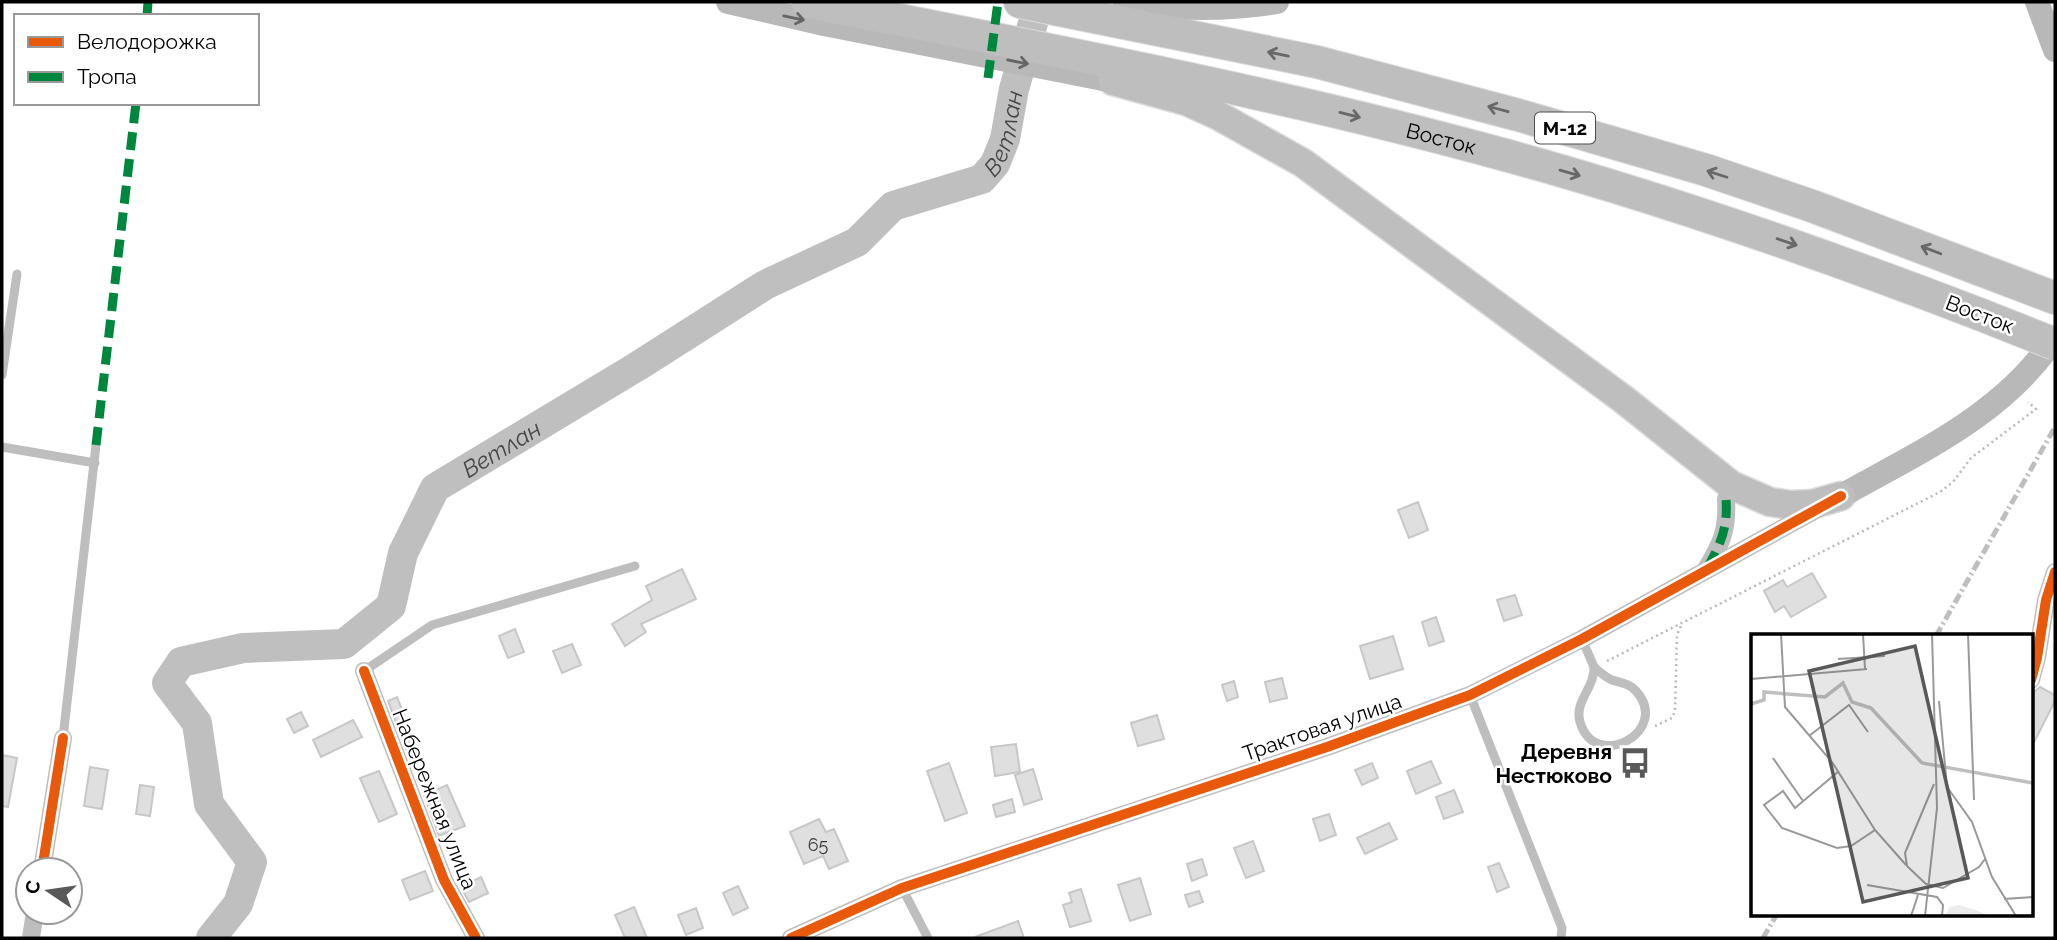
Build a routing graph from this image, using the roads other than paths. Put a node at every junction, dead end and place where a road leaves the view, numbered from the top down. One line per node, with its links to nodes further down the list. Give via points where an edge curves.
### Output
1 (728, 2): 7 (main road, one-way to 7, via 801,19)
2 (808, 2): 7 (highway, Восток / М-12)
3 (1020, 2): 6 (highway, Восток / М-12)
4 (1277, 2): 6 (main road, via 1205,9)
5 (2037, 2): 8 (main road)
6 (1126, 9): 11 (highway, Восток / М-12, one-way to 6, via 1706,170 1532,118)
7 (953, 40): 9 (highway, Восток / М-12, one-way to 9)
8 (2055, 50)
9 (1114, 72): 13 (highway, Восток / М-12, one-way to 13, bridge, via 1370,120 1599,181 1796,245); 18 (highway, via 1219,116 1303,163 1623,399 1731,485 1770,502 1791,505 1813,505)
10 (17, 274): 14 (lane)
11 (2055, 298)
12 (2055, 337): 18 (main road, via 2028,374 1997,402 1954,433)
13 (2055, 344)
14 (2, 375)
15 (96, 445): 17 (lane)
16 (2, 447): 17 (lane)
17 (94, 463): 28 (lane)
18 (1841, 496): 21 (street, Трактовая улица)
19 (1726, 499): 21 (street, Трактовая улица, via 1723,541)
20 (635, 566): 25 (lane, via 432,625)
21 (1704, 572): 23 (street, Трактовая улица)
22 (2055, 572): 26 (street)
23 (1582, 639): 24 (lane); 27 (street, Трактовая улица)
24 (1594, 667): 24 (lane, via 1634,688 1641,697 1641,727 1622,744 1612,746 1585,733 1580,703 1595,677)
25 (364, 671): 31 (street, Набережная улица, via 444,880)
26 (2032, 676)
27 (1470, 695): 30 (street, Трактовая улица); 34 (lane, via 1562,928)
28 (63, 738): 29 (street)
29 (44, 856)
30 (902, 888): 32 (street, Трактовая улица); 33 (lane)
31 (476, 938)
32 (791, 938)
33 (928, 938)
34 (1561, 938)

